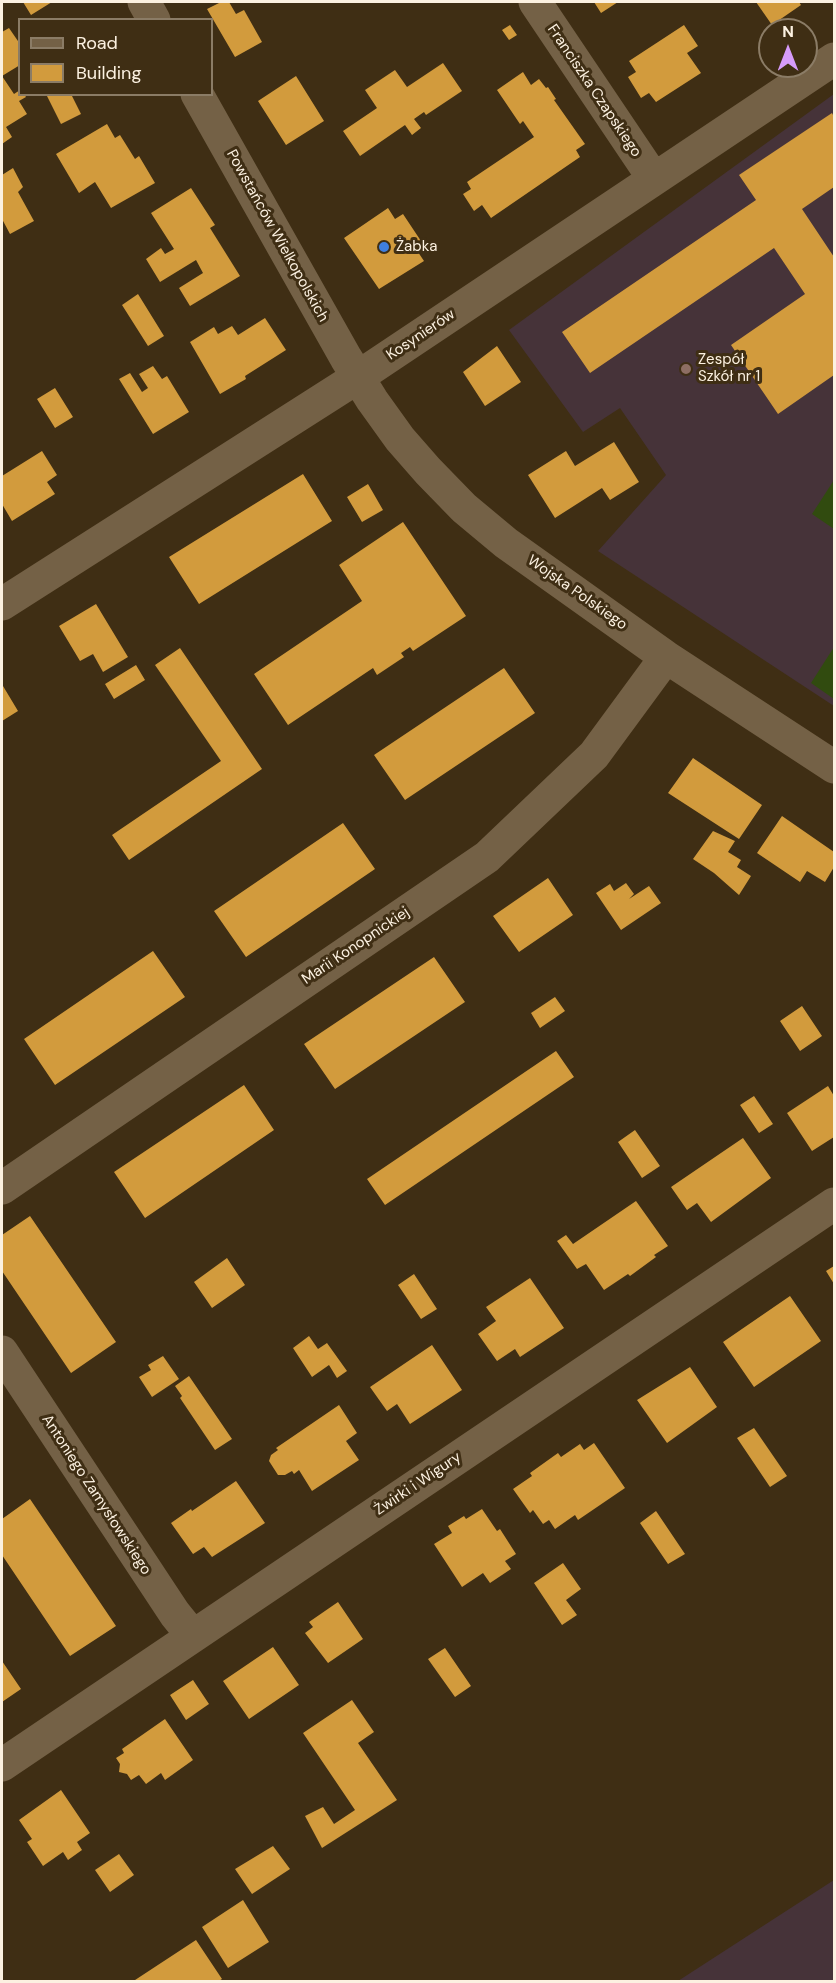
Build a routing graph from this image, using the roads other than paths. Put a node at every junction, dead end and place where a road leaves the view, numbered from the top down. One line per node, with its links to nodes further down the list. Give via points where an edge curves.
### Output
1 (144, 2): 3 (street)
2 (535, 2): 6 (street, Franciszka Czapskiego)
3 (153, 18)
4 (834, 59): 6 (street, Kosynierów)
5 (198, 96): 7 (street, Powstańców Wielkopolskich)
6 (654, 179): 7 (street, Kosynierów)
7 (358, 377): 8 (street, Kosynierów); 9 (street, Wojska Polskiego, via 400,439 464,508 506,543)
8 (2, 604)
9 (666, 657): 10 (street, Wojska Polskiego); 11 (street, Marii Konopnickiej, via 594,755 487,857)
10 (834, 767)
11 (2, 1188)
12 (834, 1204): 14 (street, Żwirki i Wigury)
13 (2, 1352): 14 (street, Antoniego Zamysłowskiego)
14 (192, 1635): 15 (street, Żwirki i Wigury)
15 (2, 1765)

